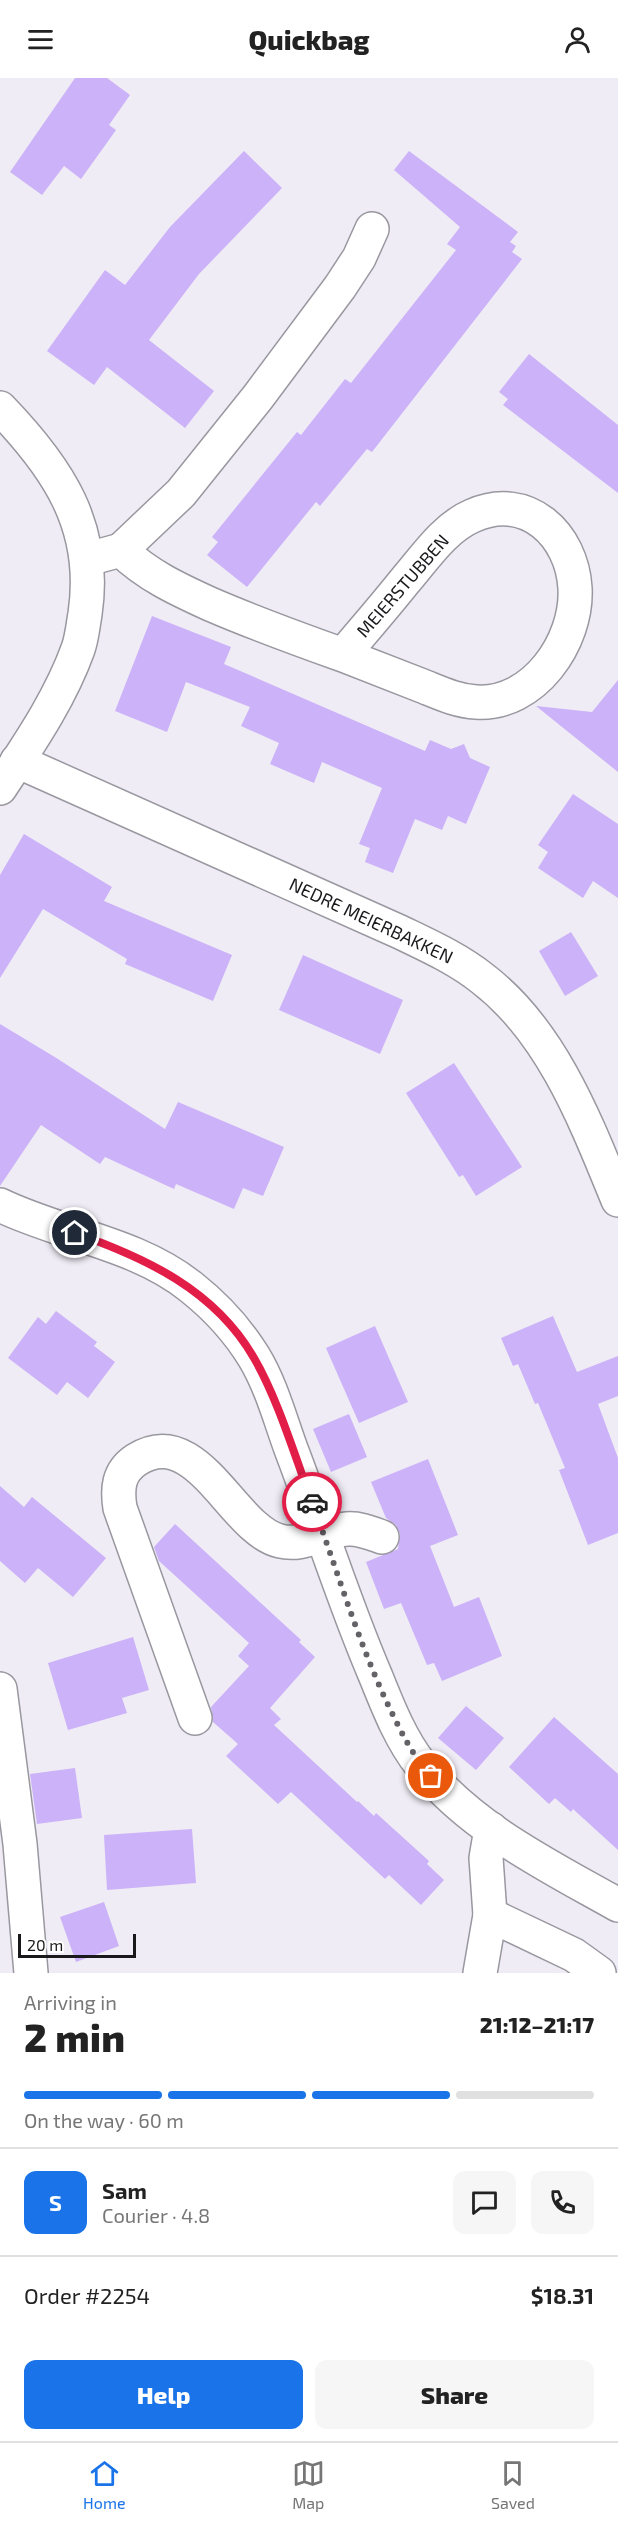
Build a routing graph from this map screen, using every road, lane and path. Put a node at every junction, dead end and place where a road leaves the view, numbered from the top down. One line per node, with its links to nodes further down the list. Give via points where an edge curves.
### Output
1 (372, 229): 3 (street, via 340,287 258,397 181,493)
2 (0, 408): 4 (street, via 27,436 62,486 81,527)
3 (121, 550): 4 (street); 5 (street, MEIERSTUBBEN, via 160,581 256,624)
4 (88, 559): 6 (street, via 87,601 79,647 62,687)
5 (343, 656): 5 (street, MEIERSTUBBEN, via 457,700 496,702 516,695 551,665 572,615 576,590 566,550 554,532 524,511 491,511 472,516 450,531 426,557)
6 (9, 775): 7 (street, NEDRE MEIERBAKKEN, via 389,927 459,962 485,980 535,1032)
7 (612, 1168): 8 (street, NEDRE MEIERBAKKEN)
8 (618, 1200)
9 (0, 1205): 10 (street, via 119,1249 158,1268 190,1286 217,1312 254,1358 267,1384)
10 (324, 1534): 11 (street, via 347,1529 368,1531); 13 (street, via 298,1542 279,1541 258,1530 196,1463 169,1453 150,1453 126,1468 117,1492 120,1508); 14 (street, via 362,1645 404,1737 420,1764 442,1788)
11 (382, 1538)
12 (0, 1689): 17 (street, via 20,1844)
13 (195, 1718)
14 (491, 1829): 15 (street); 16 (street, via 486,1858)
15 (618, 1905)
16 (490, 1915): 18 (street); 19 (street, via 574,1955)
17 (31, 1973)
18 (480, 1973)
19 (599, 1973)

